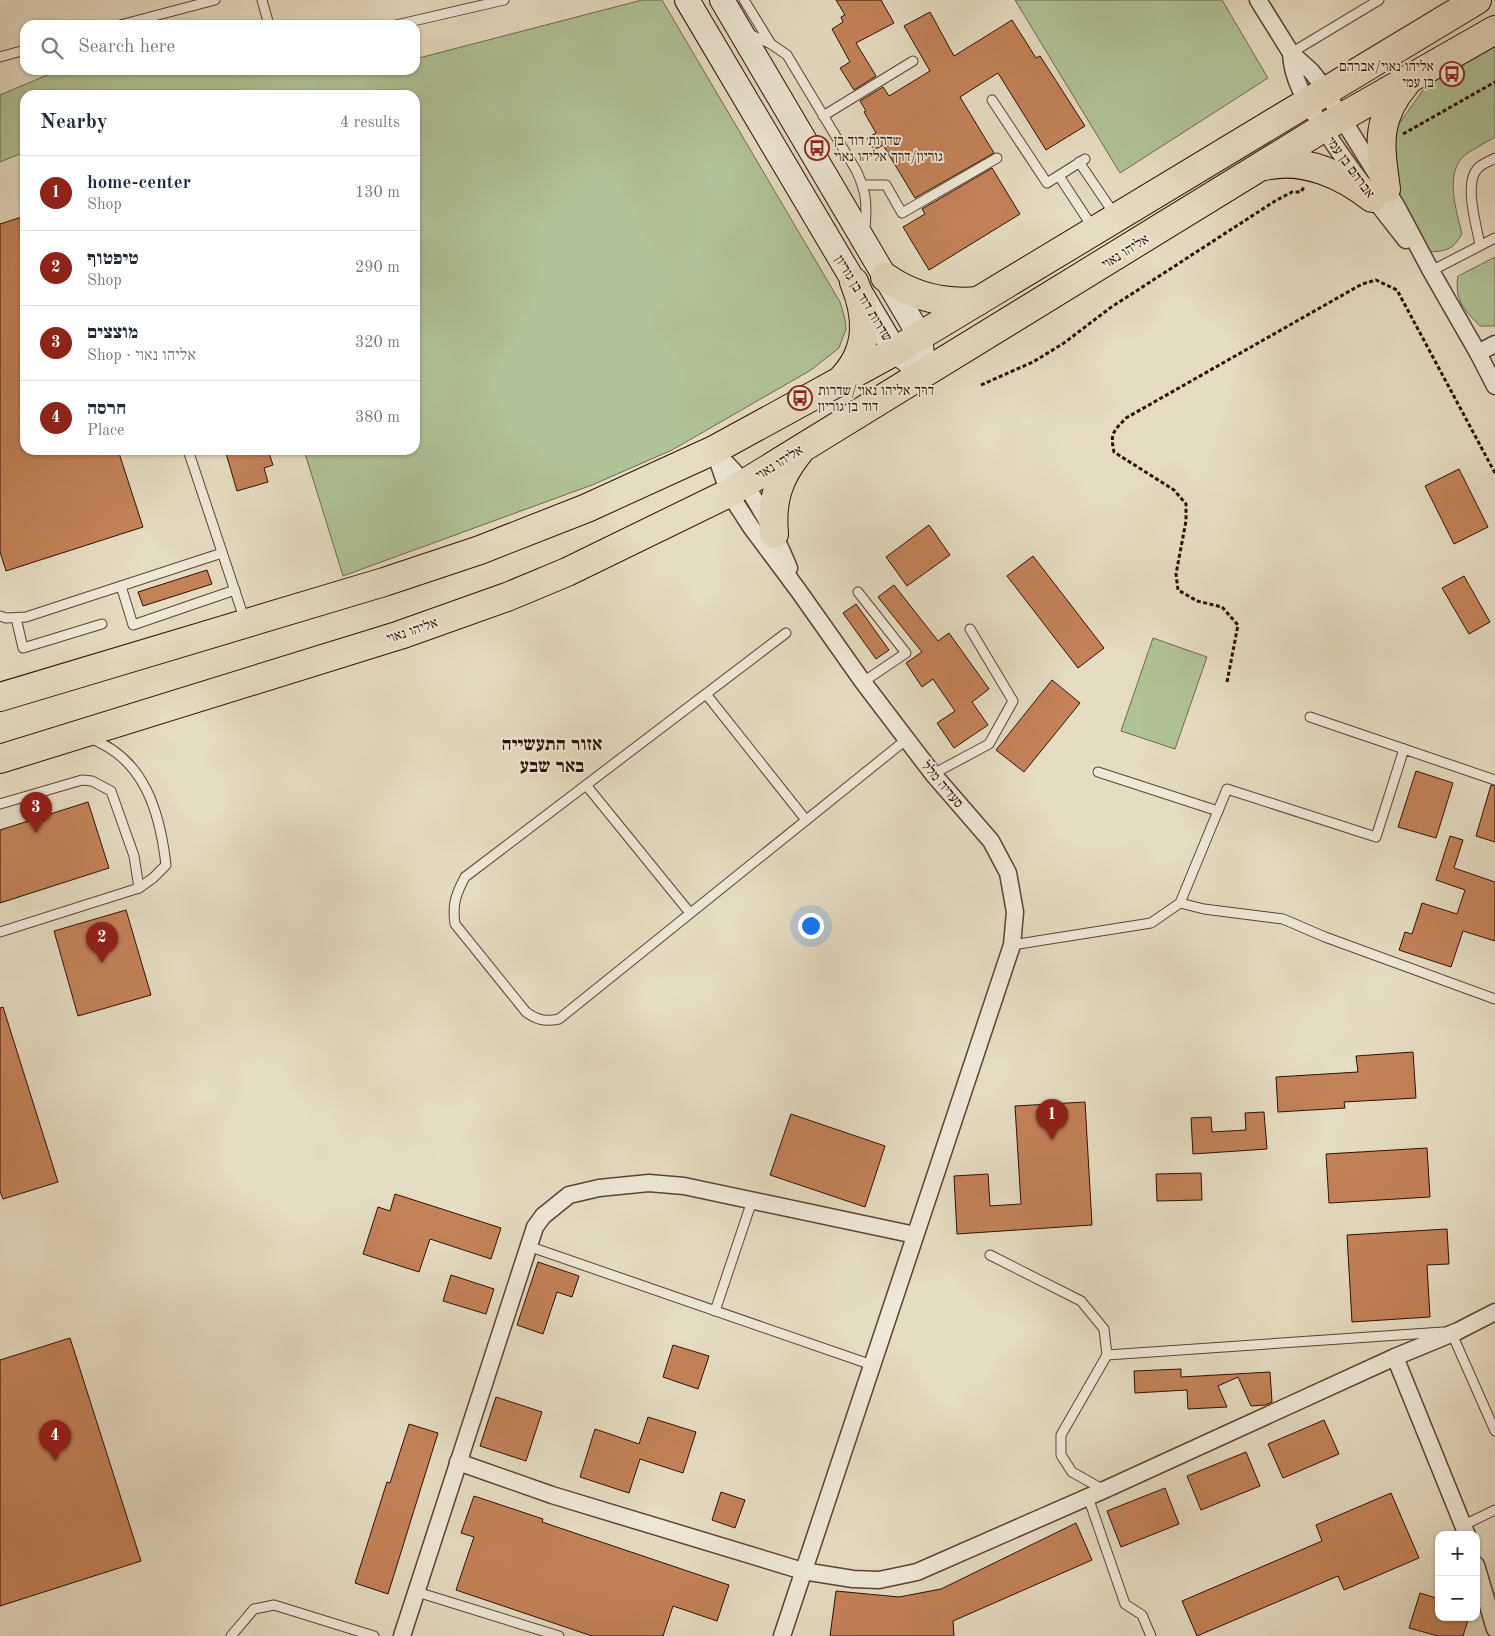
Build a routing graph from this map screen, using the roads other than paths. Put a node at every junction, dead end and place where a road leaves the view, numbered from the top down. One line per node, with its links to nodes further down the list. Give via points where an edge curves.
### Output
1 (215, 0): 10 (lane)
2 (262, 0): 11 (lane)
3 (504, 0): 12 (lane)
4 (687, 0): 37 (main road, שדרות דוד בן גוריון)
5 (722, 0): 13 (main road, שדרות דוד בן גוריון)
6 (744, 0): 15 (lane)
7 (1379, 0): 17 (lane)
8 (1477, 0): 21 (highway)
9 (1261, 1): 17 (street, אברהם בן עמי)
10 (139, 20)
11 (268, 20)
12 (418, 20)
13 (740, 30): 15 (lane); 33 (main road, שדרות דוד בן גוריון)
14 (1495, 30): 20 (highway, אליהו נאוי)
15 (771, 44): 23 (lane, via 787,55)
16 (20, 51): 18 (lane)
17 (1291, 53): 21 (street, אברהם בן עמי, via 1311,71)
18 (0, 57)
19 (913, 61): 23 (lane)
20 (1410, 78): 24 (highway, אליהו נאוי); 30 (highway, via 1390,106 1382,128)
21 (1316, 96): 24 (street, אברהם בן עמי); 31 (highway)
22 (992, 100): 28 (lane, via 1047,183)
23 (824, 116): 29 (lane)
24 (1332, 123): 27 (highway, אליהו נאוי); 30 (street, אברהם בן עמי, via 1350,170)
25 (997, 158): 29 (lane, via 902,213 886,185)
26 (1495, 158): 34 (lane, via 1478,168 1472,176 1471,195)
27 (1259, 168): 30 (highway, via 1287,164 1320,168); 43 (highway, אליהו נאוי)
28 (1059, 176): 31 (lane); 31 (lane, via 1082,160)
29 (863, 185): 33 (lane, via 866,200)
30 (1379, 194): 35 (street, אברהם בן עמי)
31 (1106, 224): 38 (highway)
32 (1495, 238): 34 (lane)
33 (864, 241): 36 (main road, שדרות דוד בן גוריון)
34 (1480, 245): 35 (lane)
35 (1431, 271): 42 (street, אברהם בן עמי)
36 (885, 277): 38 (highway, via 924,296 951,302); 39 (main road, שדרות דוד בן גוריון)
37 (854, 282): 41 (main road, שדרות דוד בן גוריון); 44 (highway, via 862,305 864,335 858,359)
38 (978, 301): 39 (highway)
39 (920, 336): 41 (highway); 43 (main road, שדרות דוד בן גוריון)
40 (1495, 344): 42 (street)
41 (895, 351): 43 (main road, שדרות דוד בן גוריון); 44 (highway)
42 (1478, 353): 45 (street, אברהם בן עמי)
43 (925, 374): 46 (highway, אליהו נאוי)
44 (841, 380): 47 (highway)
45 (1495, 386)
46 (803, 447): 49 (highway, אליהו נאוי); 50 (highway, via 787,468 776,493)
47 (714, 450): 49 (street, סעדיה מלל); 59 (highway, via 587,508 480,550)
48 (190, 455): 51 (lane)
49 (737, 489): 50 (street, סעדיה מלל); 54 (street, סעדיה מלל, via 751,527); 66 (highway, אליהו נאוי, via 567,572 506,597 400,634)
50 (774, 534): 54 (street, סעדיה מלל)
51 (222, 553): 52 (lane); 53 (lane)
52 (121, 586): 53 (lane, via 133,625); 57 (lane)
53 (235, 590): 59 (lane)
54 (798, 590): 62 (street, סעדיה מלל)
55 (858, 592): 62 (lane, via 906,653)
56 (0, 616): 57 (lane)
57 (16, 618): 58 (lane, via 23,648)
58 (102, 624)
59 (246, 624): 64 (highway)
60 (970, 629): 71 (lane, via 1013,701 989,744)
61 (786, 633): 63 (lane)
62 (863, 682): 67 (street, סעדיה מלל)
63 (706, 694): 73 (lane); 76 (lane)
64 (0, 697)
65 (1310, 717): 68 (lane)
66 (77, 734): 69 (highway, אליהו נאוי); 77 (lane, via 93,739 127,760 145,784 162,836 166,865)
67 (907, 739): 71 (street, סעדיה מלל); 76 (lane)
68 (1404, 749): 72 (lane); 75 (lane, via 1376,837 1227,788)
69 (0, 759)
70 (1098, 772): 75 (lane)
71 (933, 774): 81 (street, סעדיה מלל, via 991,841 1008,873 1015,912)
72 (1495, 780)
73 (586, 785): 79 (lane); 79 (lane, via 466,876 456,895 455,924 526,1012 546,1022 559,1019)
74 (0, 804): 77 (lane, via 82,780 92,781 111,791 134,856)
75 (1218, 811): 78 (lane)
76 (806, 820): 79 (lane)
77 (139, 888): 80 (lane)
78 (1180, 902): 81 (lane, via 1151,923); 82 (lane, via 1204,909 1283,919)
79 (690, 913)
80 (0, 932)
81 (1012, 944): 84 (street, סעדיה מלל)
82 (1495, 999)
83 (752, 1201): 84 (street); 85 (street, via 684,1186 649,1183 599,1188 569,1195 543,1216); 87 (lane)
84 (915, 1235): 92 (street, סעדיה מלל)
85 (528, 1246): 87 (lane); 94 (street)
86 (990, 1255): 90 (lane, via 1081,1301 1104,1328)
87 (715, 1311): 92 (lane)
88 (1495, 1312): 89 (street)
89 (1455, 1332): 90 (lane); 91 (street); 93 (lane)
90 (1107, 1355): 95 (lane, via 1061,1435 1061,1455 1072,1472)
91 (1395, 1357): 95 (street); 98 (street)
92 (872, 1365): 99 (street, סעדיה מלל)
93 (1495, 1431)
94 (458, 1462): 99 (street, via 552,1495); 101 (street)
95 (1104, 1490): 96 (street)
96 (1088, 1498): 99 (street, via 917,1572 879,1580); 108 (lane, via 1125,1604 1142,1615)
97 (1495, 1510): 98 (lane)
98 (1466, 1530)
99 (803, 1571): 107 (street, סעדיה מלל)
100 (1479, 1576): 102 (street)
101 (417, 1592): 105 (street); 106 (lane)
102 (1495, 1628)
103 (231, 1636): 104 (lane, via 254,1609 274,1605)
104 (374, 1636)
105 (402, 1636)
106 (559, 1636)
107 (782, 1636)
108 (1151, 1636)

